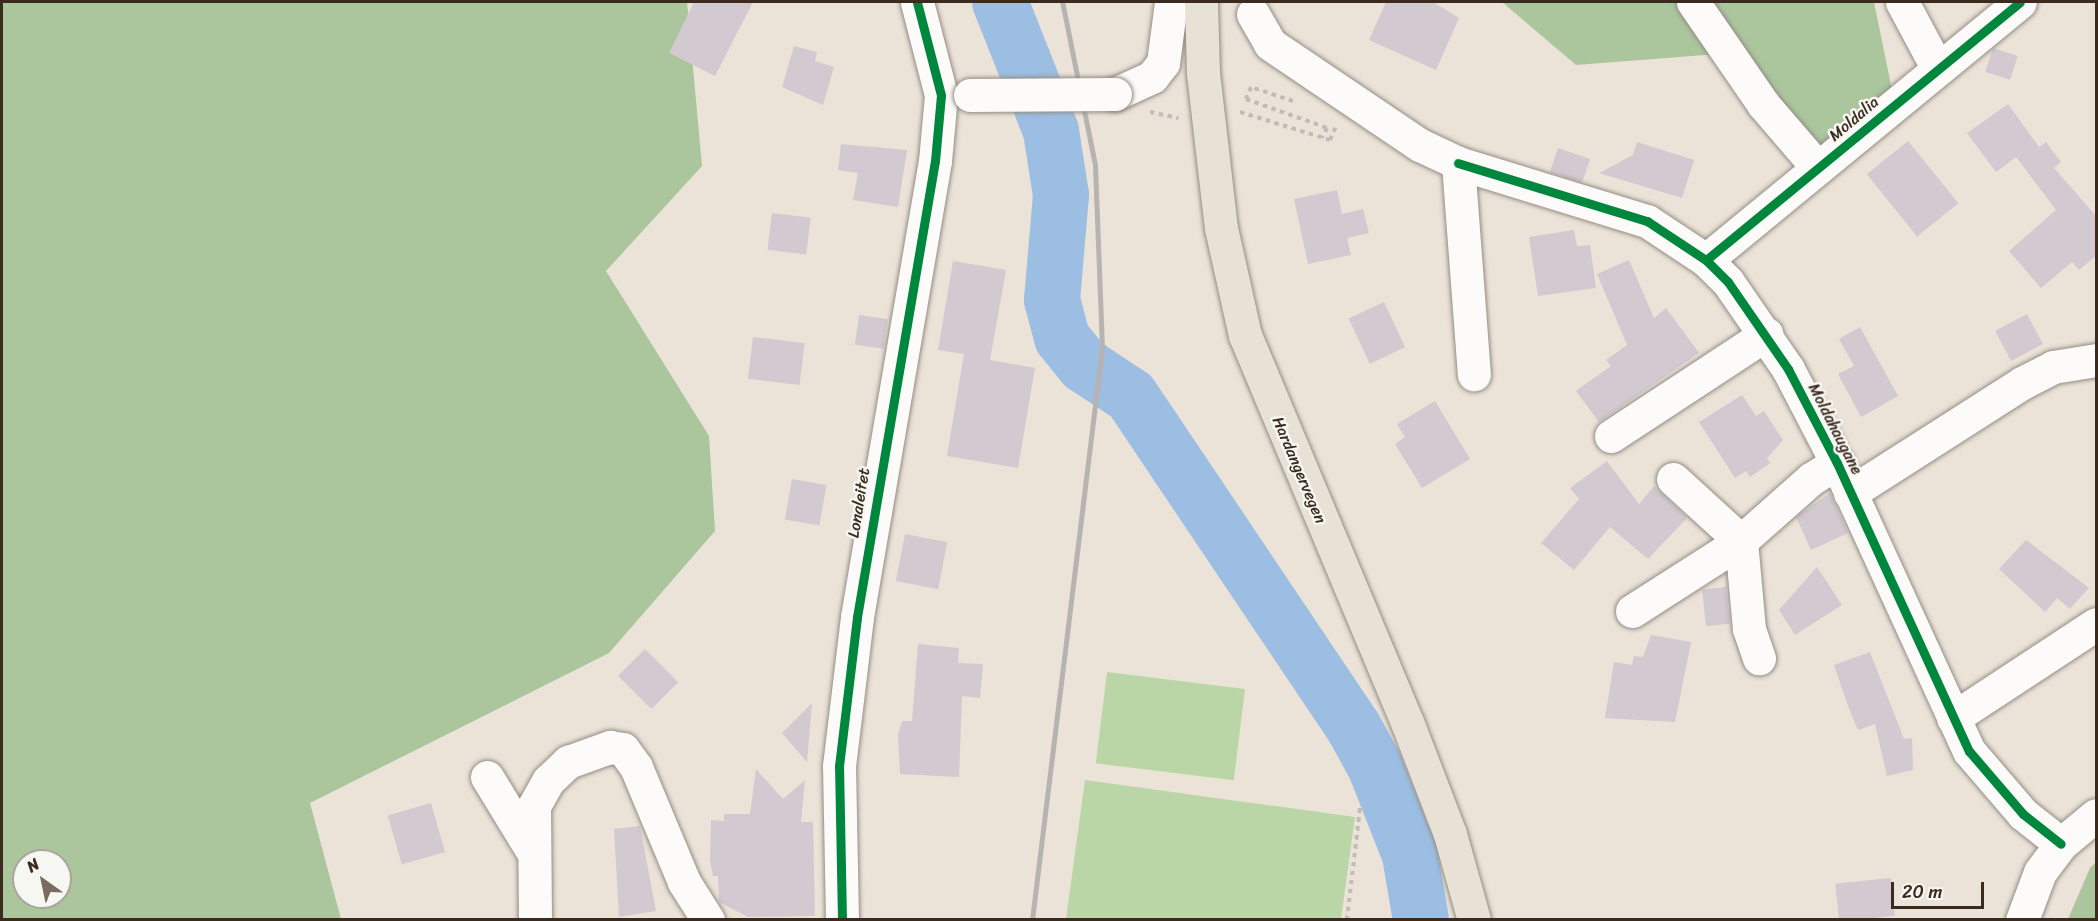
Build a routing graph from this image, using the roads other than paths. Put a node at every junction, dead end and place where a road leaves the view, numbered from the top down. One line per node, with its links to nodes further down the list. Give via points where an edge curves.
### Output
1 (917, 2): 9 (street)
2 (1171, 2): 9 (street, bridge, via 1163,63 1152,77 1115,94)
3 (1201, 2): 32 (main road, Hardangervegen, via 1220,218 1245,335 1407,722 1450,834)
4 (1692, 2): 11 (street, via 1763,104)
5 (1902, 2): 8 (street)
6 (2020, 2): 8 (street, Moldalia)
7 (1253, 14): 10 (street, Moldahaugane, via 1258,31 1280,51 1420,145)
8 (1938, 69): 11 (street, Moldalia)
9 (955, 95): 29 (street, Lonaleitet, via 857,617 839,765)
10 (1458, 163): 12 (street, Moldahaugane, via 1647,221); 15 (street)
11 (1818, 168): 12 (street, Moldalia)
12 (1706, 260): 13 (street, Moldahaugane)
13 (1766, 334): 16 (street); 17 (street, Moldahaugane)
14 (2097, 360): 19 (street, Moldahaugane, via 2053,367 2022,383)
15 (1474, 374)
16 (1611, 436)
17 (1837, 463): 19 (street, Moldahaugane); 20 (street, via 1811,479)
18 (1673, 479): 20 (street)
19 (1850, 493): 24 (street, Moldahaugane)
20 (1742, 541): 21 (street); 23 (street, via 1749,629)
21 (1632, 611)
22 (2097, 624): 24 (street)
23 (1759, 658)
24 (1953, 718): 27 (street, Moldahaugane, via 1990,778)
25 (487, 777): 28 (street)
26 (2097, 815): 27 (street)
27 (2061, 844): 33 (street, via 2040,872)
28 (531, 849): 30 (street); 31 (street, via 534,806 548,781 583,753 623,749 684,882)
29 (836, 919)
30 (535, 920)
31 (708, 920)
32 (1474, 920)
33 (2022, 920)

